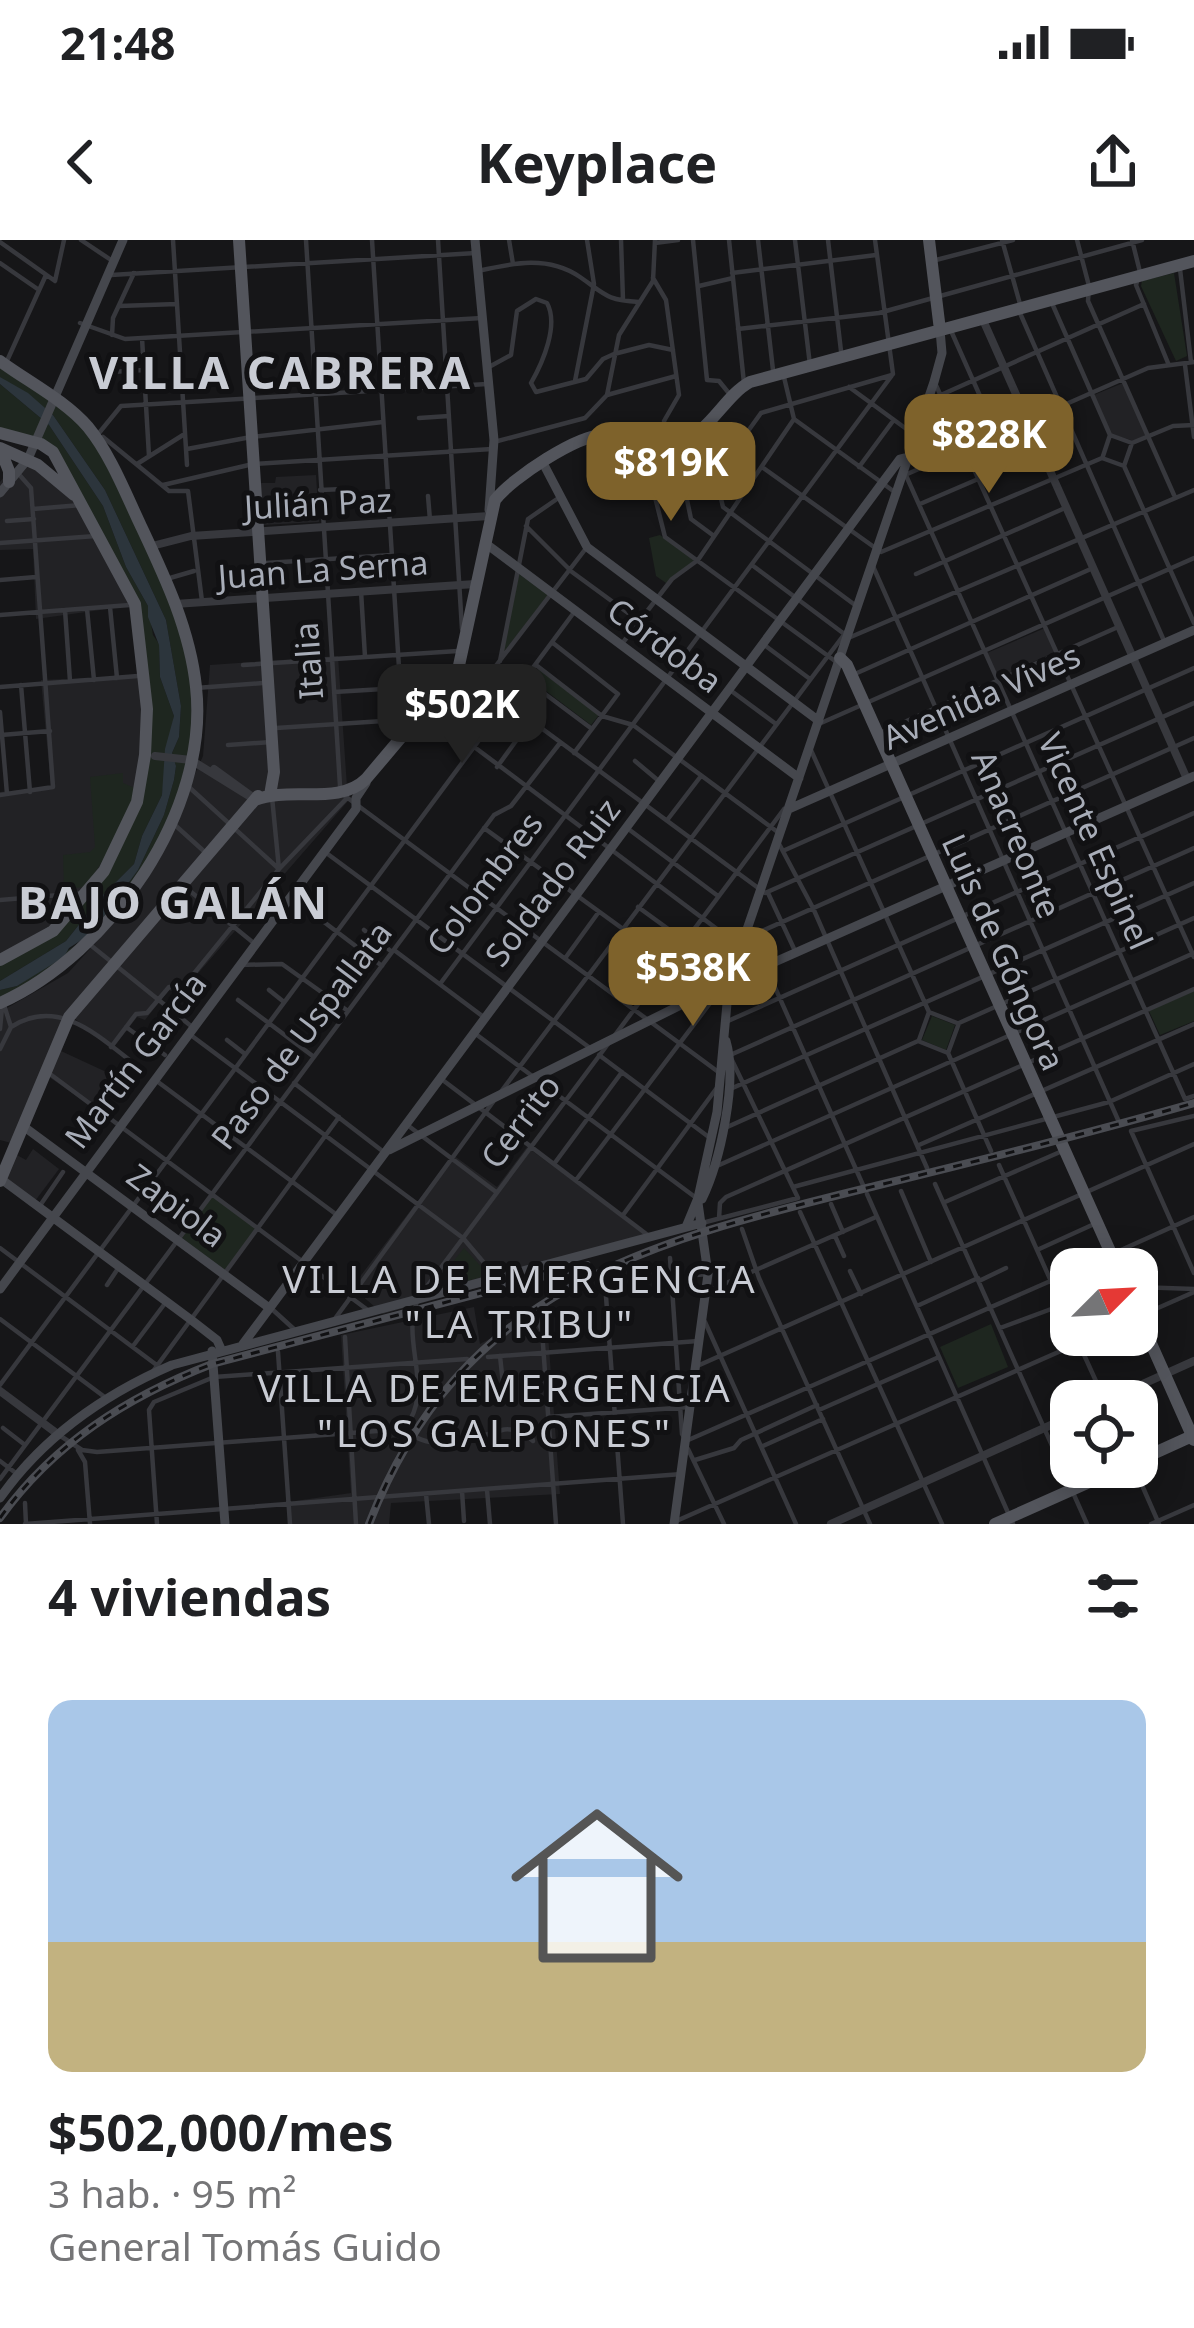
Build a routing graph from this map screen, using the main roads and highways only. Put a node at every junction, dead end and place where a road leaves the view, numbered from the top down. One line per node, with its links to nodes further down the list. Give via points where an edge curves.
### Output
1 (120, 240): 5 (main road)
2 (239, 240): 26 (main road)
3 (475, 240): 17 (main road)
4 (929, 240): 8 (main road)
5 (111, 260): 7 (main road); 7 (main road)
6 (1188, 267): 8 (main road)
7 (83, 324): 10 (main road)
8 (945, 329): 14 (main road); 15 (main road, via 744,385 694,434 668,442 592,436)
9 (3, 363): 10 (main road)
10 (50, 399): 13 (main road); 38 (main road, via 93,429 151,547 175,604 197,716 171,822 123,903 88,943)
11 (0, 433): 18 (main road, via 49,448)
12 (1, 451): 13 (main road); 16 (main road)
13 (26, 452): 16 (main road); 18 (main road)
14 (908, 457): 21 (main road); 22 (main road, Soldado Ruiz)
15 (543, 463): 17 (main road); 22 (main road, via 587,547)
16 (9, 483)
17 (495, 493): 19 (main road)
18 (80, 503): 23 (main road, via 135,604)
19 (484, 547): 24 (main road, Córdoba); 28 (main road, via 468,584 456,673)
20 (1194, 627): 27 (main road, Avenida Vives)
21 (835, 659): 25 (main road); 27 (main road, Luis de Góngora, via 851,675)
22 (747, 667): 24 (main road, Soldado Ruiz); 25 (main road)
23 (142, 672): 33 (main road, via 147,718); 33 (main road, via 154,756)
24 (712, 713): 29 (main road, Córdoba); 41 (main road, Soldado Ruiz)
25 (819, 722): 29 (main road)
26 (273, 762): 31 (main road); 32 (main road)
27 (891, 766): 34 (main road, Avenida Vives); 35 (main road, Luis de Góngora)
28 (371, 773): 31 (main road, via 344,795); 42 (main road, Martín García, via 325,851)
29 (799, 778): 34 (main road)
30 (1191, 778): 35 (main road)
31 (275, 791): 32 (main road)
32 (255, 800): 39 (main road, via 69,1017)
33 (137, 802): 36 (main road, via 88,892 53,931)
34 (790, 805): 37 (main road)
35 (945, 887): 37 (main road); 48 (main road, Luis de Góngora)
36 (0, 960)
37 (729, 982): 40 (main road); 41 (main road)
38 (0, 1001)
39 (23, 1126): 42 (main road, Zapiola); 43 (main road)
40 (715, 1132): 44 (main road); 46 (main road)
41 (385, 1153): 50 (main road, Soldado Ruiz)
42 (86, 1172): 45 (main road, Martín García); 50 (main road, Zapiola)
43 (0, 1179): 45 (main road)
44 (698, 1198): 46 (main road); 47 (main road)
45 (52, 1217): 49 (main road, Martín García); 52 (main road, via 217,1340)
46 (702, 1223): 47 (main road); 59 (main road, via 708,1274)
47 (686, 1227): 51 (main road)
48 (1109, 1248)
49 (0, 1289)
50 (268, 1307): 51 (main road, Soldado Ruiz)
51 (243, 1344): 52 (main road)
52 (213, 1354): 57 (main road, via 156,1369 107,1398 13,1471); 60 (main road)
53 (1157, 1356): 54 (main road)
54 (1193, 1437): 55 (main road)
55 (1158, 1454)
56 (1077, 1488): 58 (main road)
57 (0, 1498)
58 (1011, 1521): 61 (main road)
59 (674, 1523)
60 (225, 1524)
61 (995, 1524)

